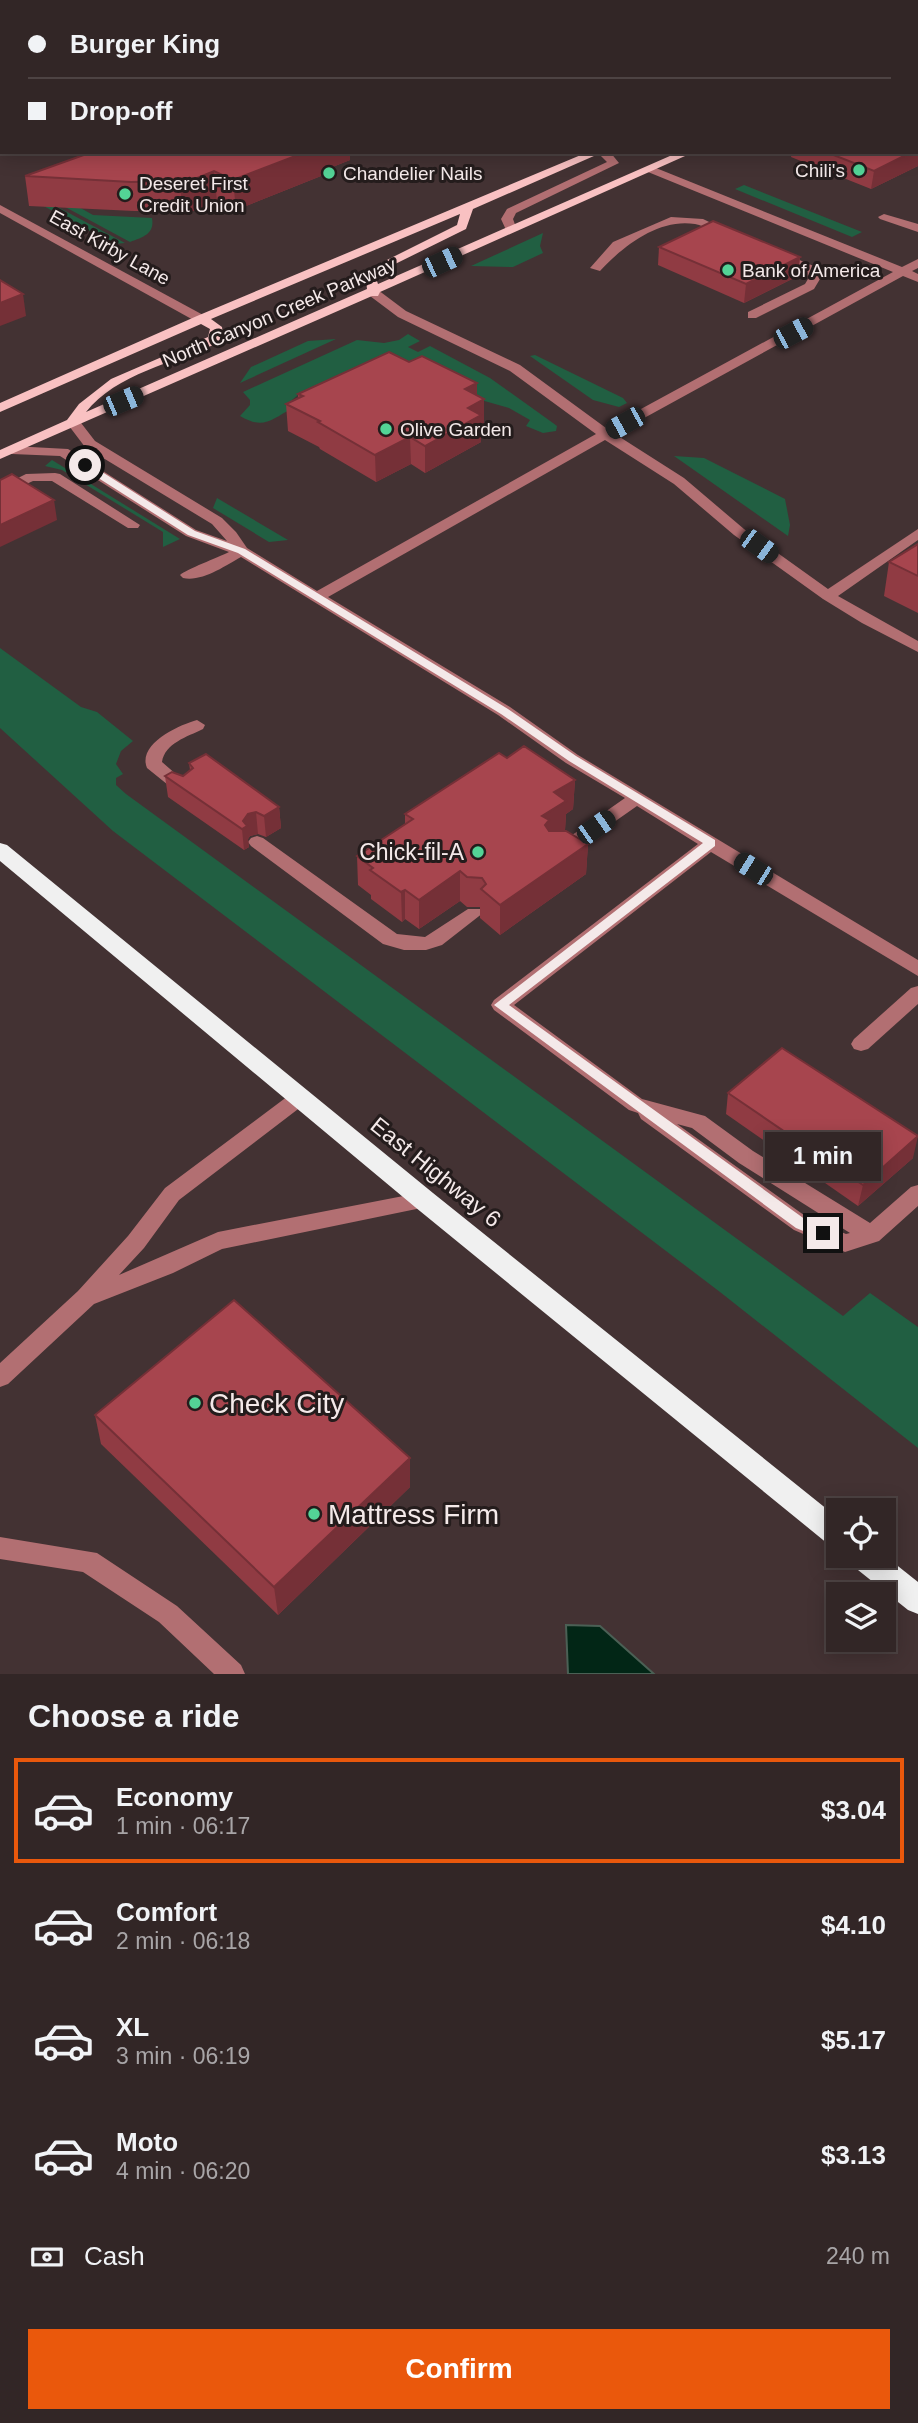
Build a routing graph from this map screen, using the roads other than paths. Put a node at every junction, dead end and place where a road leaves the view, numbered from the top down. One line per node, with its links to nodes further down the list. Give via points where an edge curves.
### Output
1 (595, 154): 5 (main road, North Canyon Creek Parkway)
2 (604, 154): 9 (street, via 613,163 511,211)
3 (685, 154): 4 (main road, North Canyon Creek Parkway)
4 (652, 170): 9 (main road, North Canyon Creek Parkway); 14 (street)
5 (468, 206): 16 (main road, via 462,227 369,274); 18 (main road, North Canyon Creek Parkway)
6 (0, 208): 18 (street, East Kirby Lane)
7 (884, 217): 8 (street)
8 (918, 228)
9 (511, 230): 16 (main road, North Canyon Creek Parkway)
10 (737, 237): 13 (street, via 699,221 671,220 617,245)
11 (762, 248): 17 (street, via 812,270 814,279 810,286)
12 (918, 263): 14 (street)
13 (596, 268)
14 (902, 272): 15 (street); 21 (street)
15 (918, 278)
16 (374, 293): 20 (main road, North Canyon Creek Parkway); 21 (street, via 402,314 516,368)
17 (752, 315)
18 (201, 318): 19 (main road, North Canyon Creek Parkway); 20 (main road, via 216,327 213,340 95,394)
19 (0, 408)
20 (73, 422): 22 (main road, North Canyon Creek Parkway); 26 (street, via 90,444 217,521)
21 (605, 434): 28 (street, via 678,481); 29 (street)
22 (6, 453): 26 (street, via 63,452 191,533)
23 (0, 492): 24 (street, via 31,477 55,477)
24 (133, 525)
25 (918, 533): 28 (street)
26 (241, 551): 27 (street); 29 (street)
27 (188, 575)
28 (828, 596): 30 (street)
29 (316, 598): 33 (street, via 504,711)
30 (918, 647)
31 (197, 725): 32 (street, via 165,742 153,757 158,770)
32 (184, 789)
33 (636, 798): 35 (street); 37 (street)
34 (257, 842): 38 (street, via 390,939 410,947 430,944)
35 (711, 843): 39 (street); 43 (street, via 500,1005 801,1224 845,1243 871,1235)
36 (0, 850): 42 (highway, East Highway 6)
37 (556, 855)
38 (474, 913)
39 (918, 969)
40 (918, 993): 41 (street)
41 (861, 1044)
42 (299, 1098): 44 (highway, East Highway 6); 45 (street, via 172,1194)
43 (918, 1193)
44 (424, 1200): 45 (street, via 218,1241); 47 (highway, East Highway 6)
45 (86, 1297): 46 (street)
46 (0, 1377)
47 (826, 1525)
48 (0, 1548): 51 (street, via 88,1561 168,1614)
49 (878, 1568): 50 (highway)
50 (918, 1600)
51 (232, 1674)

